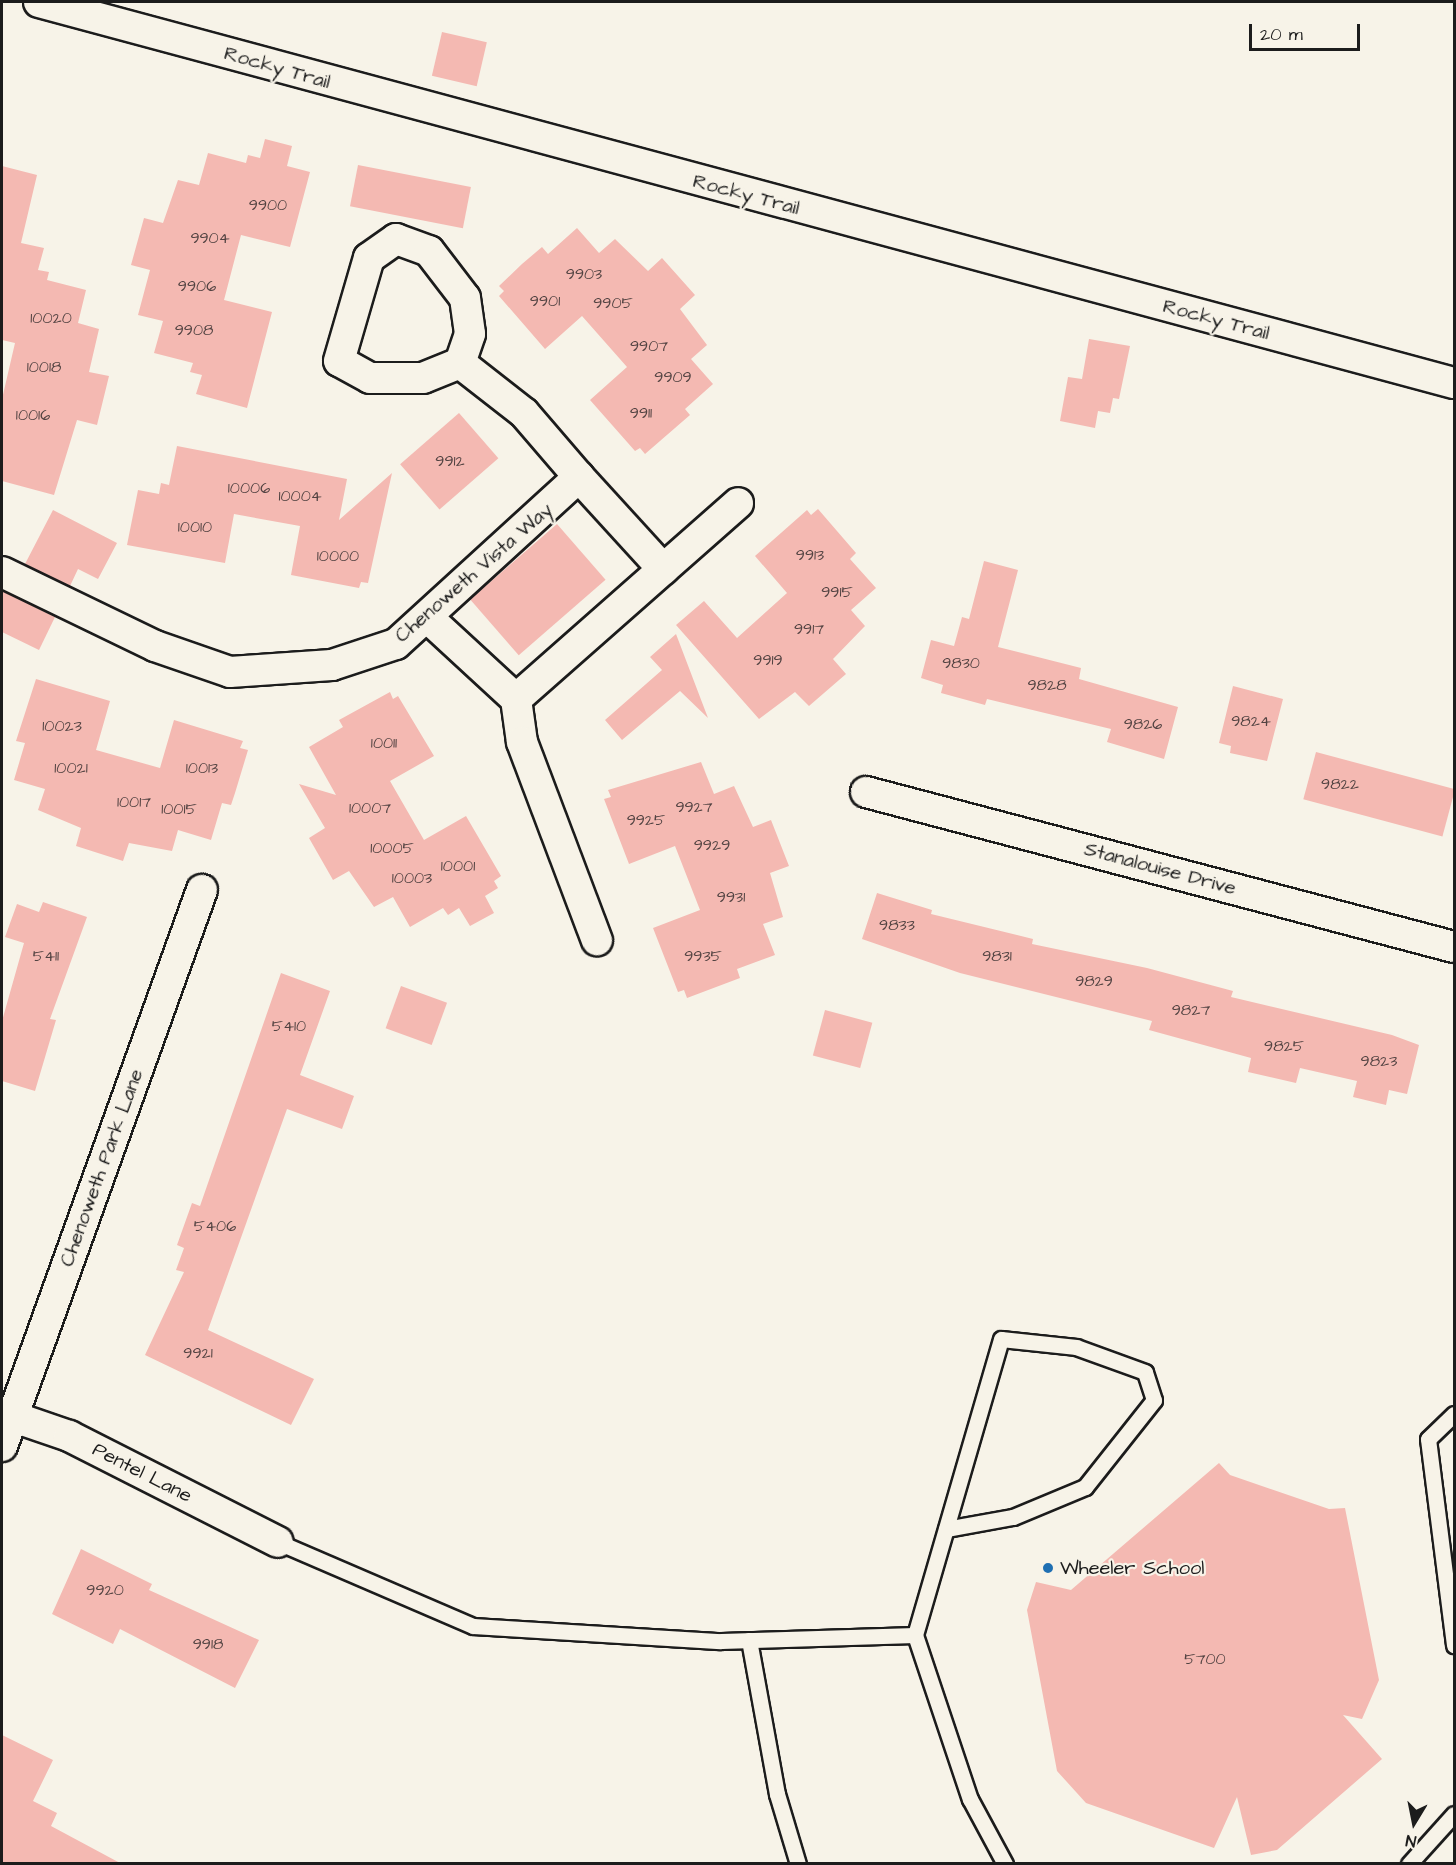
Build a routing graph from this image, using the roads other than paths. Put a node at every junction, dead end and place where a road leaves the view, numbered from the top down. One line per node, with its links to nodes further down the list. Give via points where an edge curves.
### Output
1 (39, 2): 3 (street, Rocky Trail)
2 (460, 363): 2 (street, via 470,334 465,298 429,251 396,240 369,258 339,361 370,378 423,378); 4 (street, via 524,413)
3 (1455, 383)
4 (579, 477): 6 (street); 8 (street, Chenoweth Vista Way)
5 (738, 503): 6 (street)
6 (663, 569): 9 (street)
7 (2, 572): 8 (street, Chenoweth Vista Way, via 155,646 230,672 332,665 396,644)
8 (427, 617): 9 (street)
9 (516, 699): 12 (street, via 522,742)
10 (866, 792): 13 (street, Stanalouise Drive)
11 (202, 890): 15 (street, Chenoweth Park Lane)
12 (597, 940)
13 (1455, 947)
14 (1455, 1414): 21 (lane, via 1428,1438)
15 (7, 1415): 16 (street, Chenoweth Park Lane); 18 (street, Pentel Lane, via 69,1436)
16 (2, 1446)
17 (946, 1529): 17 (lane, via 1000,1339 1076,1347 1145,1372 1154,1400 1085,1487 1013,1517); 19 (lane)
18 (278, 1542): 20 (lane, via 473,1626)
19 (915, 1635): 20 (lane); 24 (lane, via 970,1799)
20 (749, 1640): 23 (lane, via 777,1794)
21 (1455, 1645)
22 (1455, 1814): 25 (lane)
23 (798, 1863)
24 (1005, 1863)
25 (1409, 1863)

